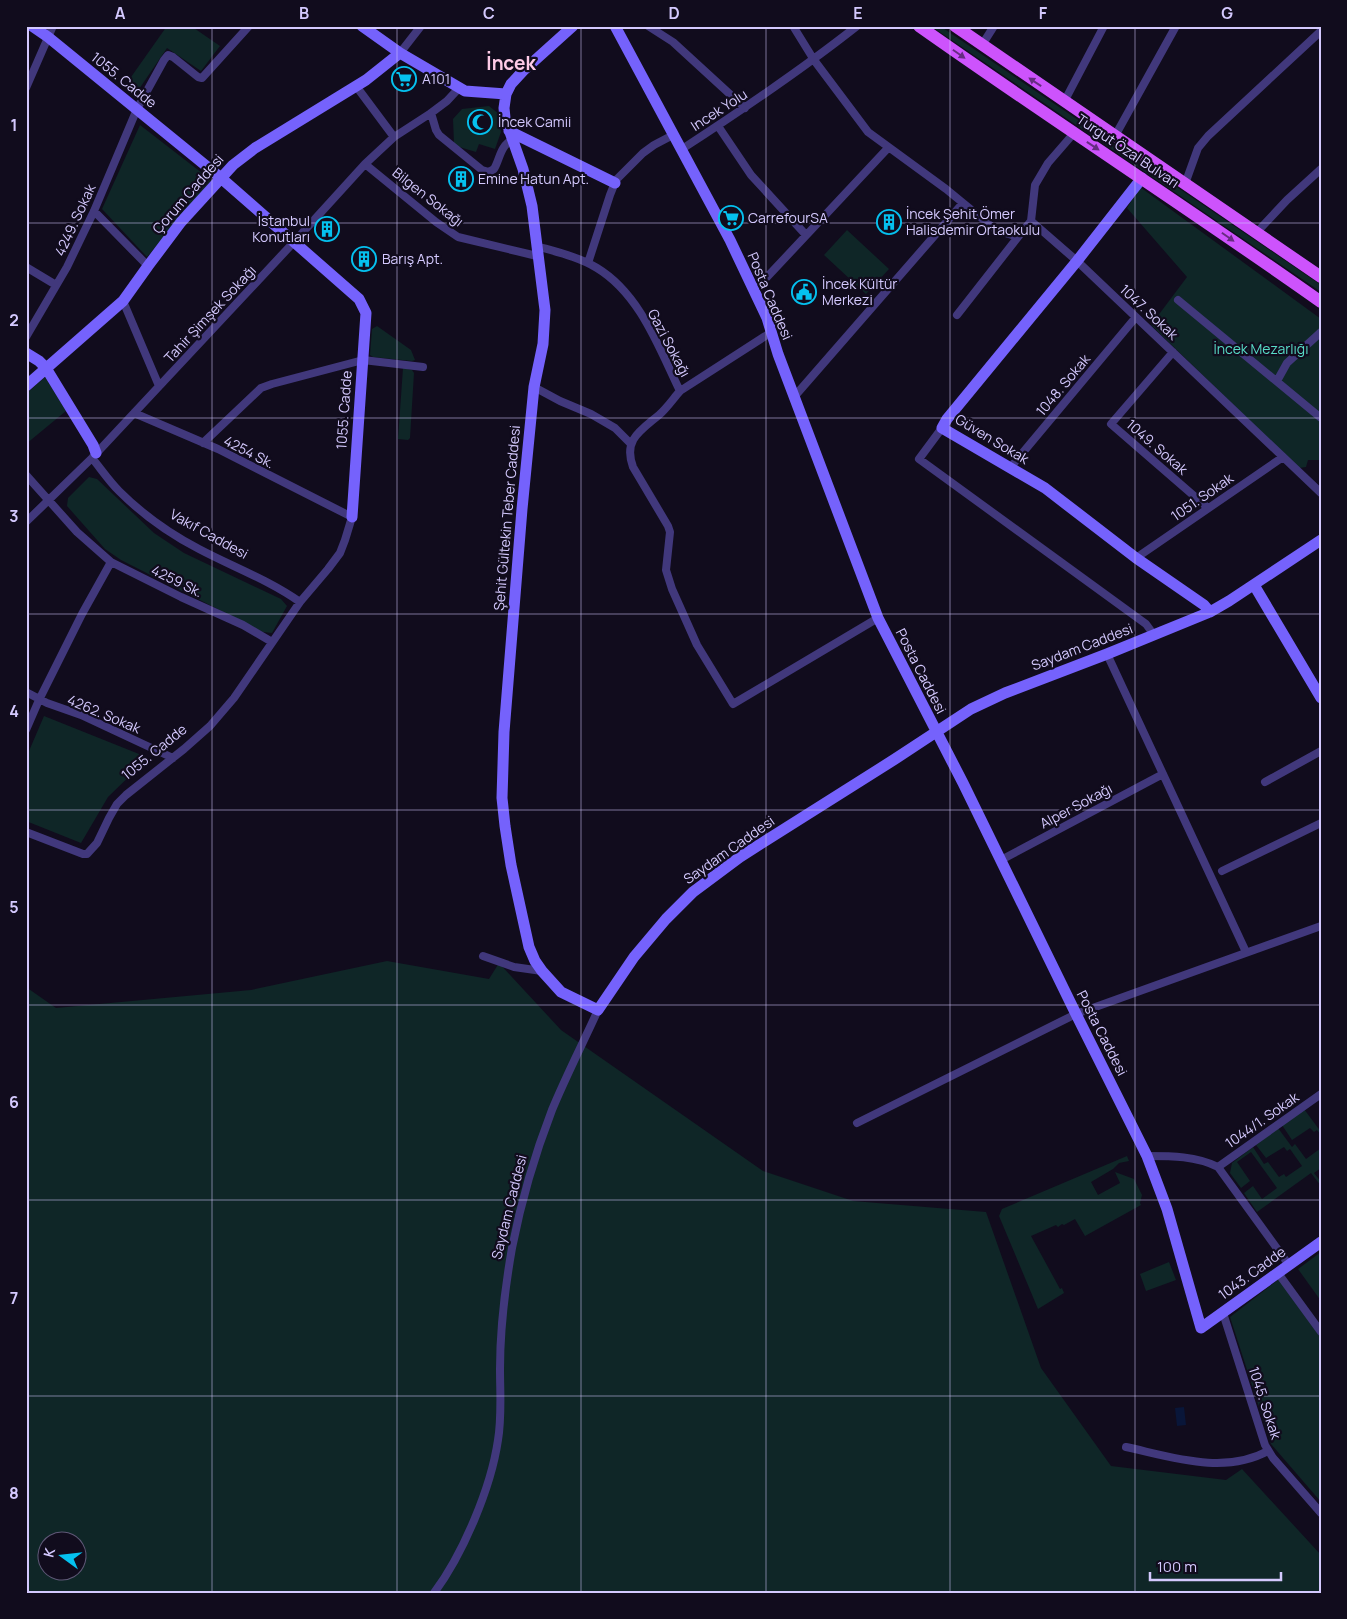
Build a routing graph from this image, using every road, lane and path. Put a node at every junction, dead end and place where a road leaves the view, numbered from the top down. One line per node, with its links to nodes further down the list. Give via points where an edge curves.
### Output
1 (32, 26): 16 (street, 1055. Cadde)
2 (249, 26): 26 (street, 4249. Sokak, via 202,78 168,55)
3 (362, 26): 18 (street)
4 (421, 26): 18 (street)
5 (616, 26): 30 (street, Posta Caddesi)
6 (648, 26): 25 (street, via 673,42)
7 (793, 26): 19 (street)
8 (857, 26): 19 (street, Incek Yolu)
9 (919, 26): 29 (main road, Turgut Özal Bulvarı, one-way to 29)
10 (955, 26): 17 (main road, Turgut Özal Bulvarı)
11 (994, 26): 17 (street)
12 (1104, 26): 24 (street)
13 (1176, 26): 32 (street)
14 (571, 27): 23 (street, via 523,71)
15 (1321, 31): 41 (street, via 1208,136 1198,148)
16 (50, 32): 21 (street); 26 (street, 1055. Cadde)
17 (982, 45): 24 (main road, Turgut Özal Bulvarı, one-way to 17)
18 (400, 53): 20 (street, Çorum Caddesi); 22 (street)
19 (814, 60): 25 (street, Incek Yolu); 34 (street, via 868,132)
20 (356, 86): 33 (street); 38 (street, Çorum Caddesi, via 255,148)
21 (26, 88)
22 (459, 88): 23 (street); 27 (street, Tahir Şimşek Sokağı)
23 (506, 94): 31 (street, Şehit Gültekin Teber Caddesi, via 504,108)
24 (1064, 102): 32 (main road, Turgut Özal Bulvarı)
25 (745, 108): 28 (street, Incek Yolu)
26 (137, 109): 38 (street, 1055. Cadde); 43 (street, 4249. Sokak)
27 (431, 113): 31 (street, via 439,135 486,172 494,169); 33 (street, Tahir Şimşek Sokağı)
28 (718, 126): 35 (street, Incek Yolu); 46 (street, via 751,175)
29 (1074, 133): 39 (main road, Turgut Özal Bulvarı, one-way to 39); 44 (street, via 1048,163 1035,185)
30 (673, 134): 35 (street, Posta Caddesi); 40 (street, via 643,153)
31 (511, 136): 40 (street); 49 (street, Şehit Gültekin Teber Caddesi, via 532,206)
32 (1115, 136): 41 (main road, Turgut Özal Bulvarı)
33 (394, 137): 36 (street, Tahir Şimşek Sokağı)
34 (888, 148): 42 (street); 46 (street)
35 (682, 149): 56 (street, Posta Caddesi)
36 (365, 164): 48 (street, Tahir Şimşek Sokağı); 49 (street, Bilgen Sokağı, via 458,237)
37 (1321, 169): 45 (street)
38 (221, 178): 48 (street, 1055. Cadde); 52 (street, Çorum Caddesi, via 181,222)
39 (1142, 178): 50 (street, Güven Sokak); 59 (main road, Turgut Özal Bulvarı, one-way to 59)
40 (615, 183): 51 (street)
41 (1185, 184): 45 (main road, Turgut Özal Bulvarı)
42 (962, 203): 47 (street, via 996,230); 75 (street)
43 (94, 210): 52 (street); 55 (street, 4249. Sokak)
44 (1031, 221): 47 (street); 50 (street, 1047. Sokak)
45 (1257, 232): 54 (main road, Turgut Özal Bulvarı)
46 (806, 235): 56 (street)
47 (1018, 237): 60 (street)
48 (294, 242): 67 (street, 1055. Cadde, via 363,305 366,313); 72 (street, Tahir Şimşek Sokağı)
49 (537, 251): 51 (street, Gazi Sokağı, via 567,254); 73 (street, Şehit Gültekin Teber Caddesi, via 545,310)
50 (1077, 261): 61 (street, 1047. Sokak); 78 (street, Güven Sokak)
51 (588, 263): 74 (street, Gazi Sokağı, via 610,277 631,300 653,335)
52 (148, 266): 58 (street, Çorum Caddesi)
53 (26, 268): 55 (street)
54 (1321, 277)
55 (56, 285): 64 (street, 4249. Sokak)
56 (754, 291): 63 (street, Posta Caddesi, via 767,318)
57 (1178, 300): 70 (street)
58 (123, 301): 69 (street, Çorum Caddesi); 72 (street)
59 (1321, 302)
60 (957, 315)
61 (1136, 317): 65 (street, 1047. Sokak); 83 (street, 1048. Sokak)
62 (1321, 332): 70 (street, via 1292,357)
63 (770, 333): 74 (street); 75 (street, Posta Caddesi)
64 (26, 337)
65 (1173, 352): 82 (street, 1047. Sokak); 87 (street, 1049. Sokak, via 1111,424)
66 (26, 353): 69 (street, Vakıf Caddesi)
67 (363, 360): 68 (street); 79 (street, via 261,388); 88 (street, 1055. Cadde)
68 (423, 367)
69 (46, 368): 71 (street, Çorum Caddesi); 81 (street, Vakıf Caddesi, via 93,445)
70 (1277, 381): 77 (street)
71 (26, 386)
72 (159, 386): 76 (street, Tahir Şimşek Sokağı)
73 (534, 387): 80 (street, via 616,428); 116 (street, Şehit Gültekin Teber Caddesi, via 502,781 505,826 529,947)
74 (680, 391): 80 (street, Gazi Sokağı)
75 (794, 397): 96 (street, Posta Caddesi)
76 (134, 413): 79 (street, 4254 Sk.); 81 (street, Tahir Şimşek Sokağı)
77 (1321, 418)
78 (942, 428): 83 (street, Güven Sokak); 97 (street, via 920,459 1146,624)
79 (203, 443): 88 (street, 4254 Sk.)
80 (631, 444): 96 (street, via 629,453 633,467 670,532 666,570 676,601 697,646 733,704)
81 (94, 455): 86 (street, Tahir Şimşek Sokağı); 94 (street, Vakıf Caddesi, via 117,489 160,525)
82 (1283, 457): 85 (street, 1047. Sokak); 87 (street, 1051. Sokak)
83 (1010, 468): 91 (street, Güven Sokak, via 1045,488)
84 (26, 475): 86 (street, 4259 Sk.)
85 (1321, 493)
86 (49, 500): 89 (street, Tahir Şimşek Sokağı); 92 (street, 4259 Sk., via 77,532)
87 (1208, 508): 91 (street, 1051. Sokak)
88 (352, 517): 94 (street, 1055. Cadde, via 340,553)
89 (26, 522)
90 (1321, 540): 93 (street, Saydam Caddesi)
91 (1136, 558): 95 (street, Güven Sokak)
92 (111, 562): 98 (street, 4259 Sk.); 102 (street)
93 (1254, 585): 95 (street, Saydam Caddesi); 101 (street)
94 (300, 602): 98 (street, 1055. Cadde)
95 (1210, 612): 97 (street, Saydam Caddesi)
96 (878, 618): 104 (street, Posta Caddesi)
97 (1154, 635): 99 (street, Saydam Caddesi)
98 (272, 642): 106 (street, 1055. Cadde, via 210,726)
99 (1107, 654): 104 (street, Saydam Caddesi, via 988,701); 107 (street)
100 (26, 692): 102 (street, 4262. Sokak)
101 (1321, 698)
102 (40, 700): 103 (street); 106 (street, 4262. Sokak)
103 (26, 730)
104 (936, 733): 111 (street, Posta Caddesi); 117 (street, Saydam Caddesi, via 707,881 649,938)
105 (1321, 751): 108 (street)
106 (173, 758): 110 (street, 1055. Cadde, via 117,804 98,843 87,854)
107 (1163, 774): 111 (street, Alper Sokağı); 114 (street)
108 (1265, 782)
109 (1321, 823): 112 (street)
110 (26, 832)
111 (1001, 860): 118 (street, Posta Caddesi)
112 (1222, 871)
113 (1321, 926): 114 (street)
114 (1246, 952): 118 (street)
115 (483, 956): 116 (street, via 514,967)
116 (542, 971): 117 (street, Şehit Gültekin Teber Caddesi, via 561,992)
117 (598, 1010): 132 (street, Saydam Caddesi, via 546,1126 514,1240 502,1326 500,1421 492,1468 464,1542 450,1571)
118 (1076, 1014): 120 (street); 121 (street, Posta Caddesi)
119 (1321, 1094): 122 (street, 1044/1. Sokak)
120 (858, 1122)
121 (1147, 1156): 122 (street, via 1187,1157); 127 (street, Posta Caddesi, via 1167,1209)
122 (1218, 1167): 124 (street)
123 (1321, 1242): 124 (street, 1043. Cadde)
124 (1289, 1265): 125 (street, 1043. Cadde)
125 (1278, 1273): 126 (street, 1043. Cadde); 128 (street)
126 (1223, 1313): 127 (street, 1043. Cadde); 130 (street, 1045. Sokak)
127 (1200, 1328)
128 (1321, 1332)
129 (1126, 1447): 130 (street, via 1206,1462 1248,1460)
130 (1268, 1451): 131 (street, 1045. Sokak)
131 (1321, 1513)
132 (434, 1593)

